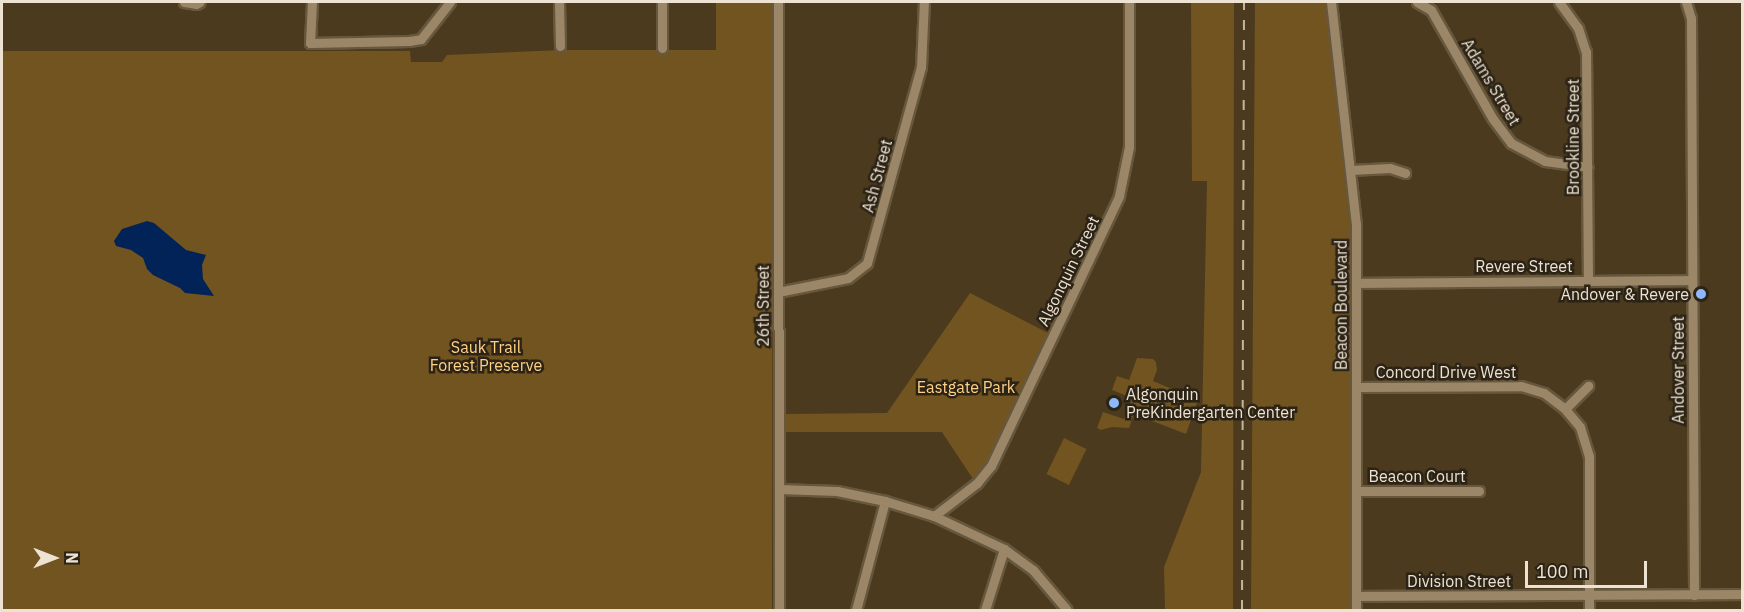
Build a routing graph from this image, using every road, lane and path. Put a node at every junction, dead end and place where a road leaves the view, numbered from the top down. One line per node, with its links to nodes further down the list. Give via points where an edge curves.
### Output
1 (184, 2): 2 (street)
2 (201, 2)
3 (312, 2): 4 (street, via 310,43 421,39)
4 (450, 2)
5 (559, 2): 14 (street)
6 (662, 2): 15 (street)
7 (778, 2): 22 (street, 26th Street)
8 (924, 2): 22 (street, Ash Street, via 921,67 867,262 848,278)
9 (1130, 2): 30 (street, Algonquin Street, via 1129,147 1119,196 991,466 977,483)
10 (1331, 2): 17 (street, Beacon Boulevard)
11 (1417, 2): 16 (street, Adams Street, via 1431,10 1493,119 1511,143 1545,161)
12 (1559, 2): 16 (street, Brookline Street, via 1578,28 1586,52)
13 (1686, 2): 19 (street, Andover Street, via 1692,18)
14 (560, 46)
15 (662, 48)
16 (1588, 167): 20 (street, Brookline Street)
17 (1350, 171): 18 (street, via 1390,168); 21 (street, Beacon Boulevard, via 1356,224)
18 (1405, 173)
19 (1692, 280): 20 (street, Revere Street); 33 (street, Andover Street)
20 (1588, 281): 21 (street, Revere Street)
21 (1356, 283): 24 (street, Beacon Boulevard)
22 (778, 292): 26 (street, 26th Street)
23 (1588, 386): 25 (street)
24 (1356, 387): 25 (street, Concord Drive West, via 1521,386 1544,393); 27 (street, Beacon Boulevard)
25 (1565, 409): 35 (street, via 1580,427 1589,456)
26 (779, 489): 29 (street, via 837,492); 36 (street, 26th Street)
27 (1356, 491): 28 (street, Beacon Court); 34 (street, Beacon Boulevard)
28 (1479, 491)
29 (885, 501): 30 (street); 37 (street)
30 (934, 516): 31 (street)
31 (1004, 549): 38 (street); 39 (street, via 1033,570)
32 (1743, 594): 33 (street, Division Street)
33 (1694, 595): 35 (street, Division Street)
34 (1356, 596): 35 (street, Division Street); 40 (street, Beacon Boulevard)
35 (1589, 596): 41 (street)
36 (778, 610)
37 (856, 610)
38 (985, 610)
39 (1067, 610)
40 (1356, 610)
41 (1589, 610)

